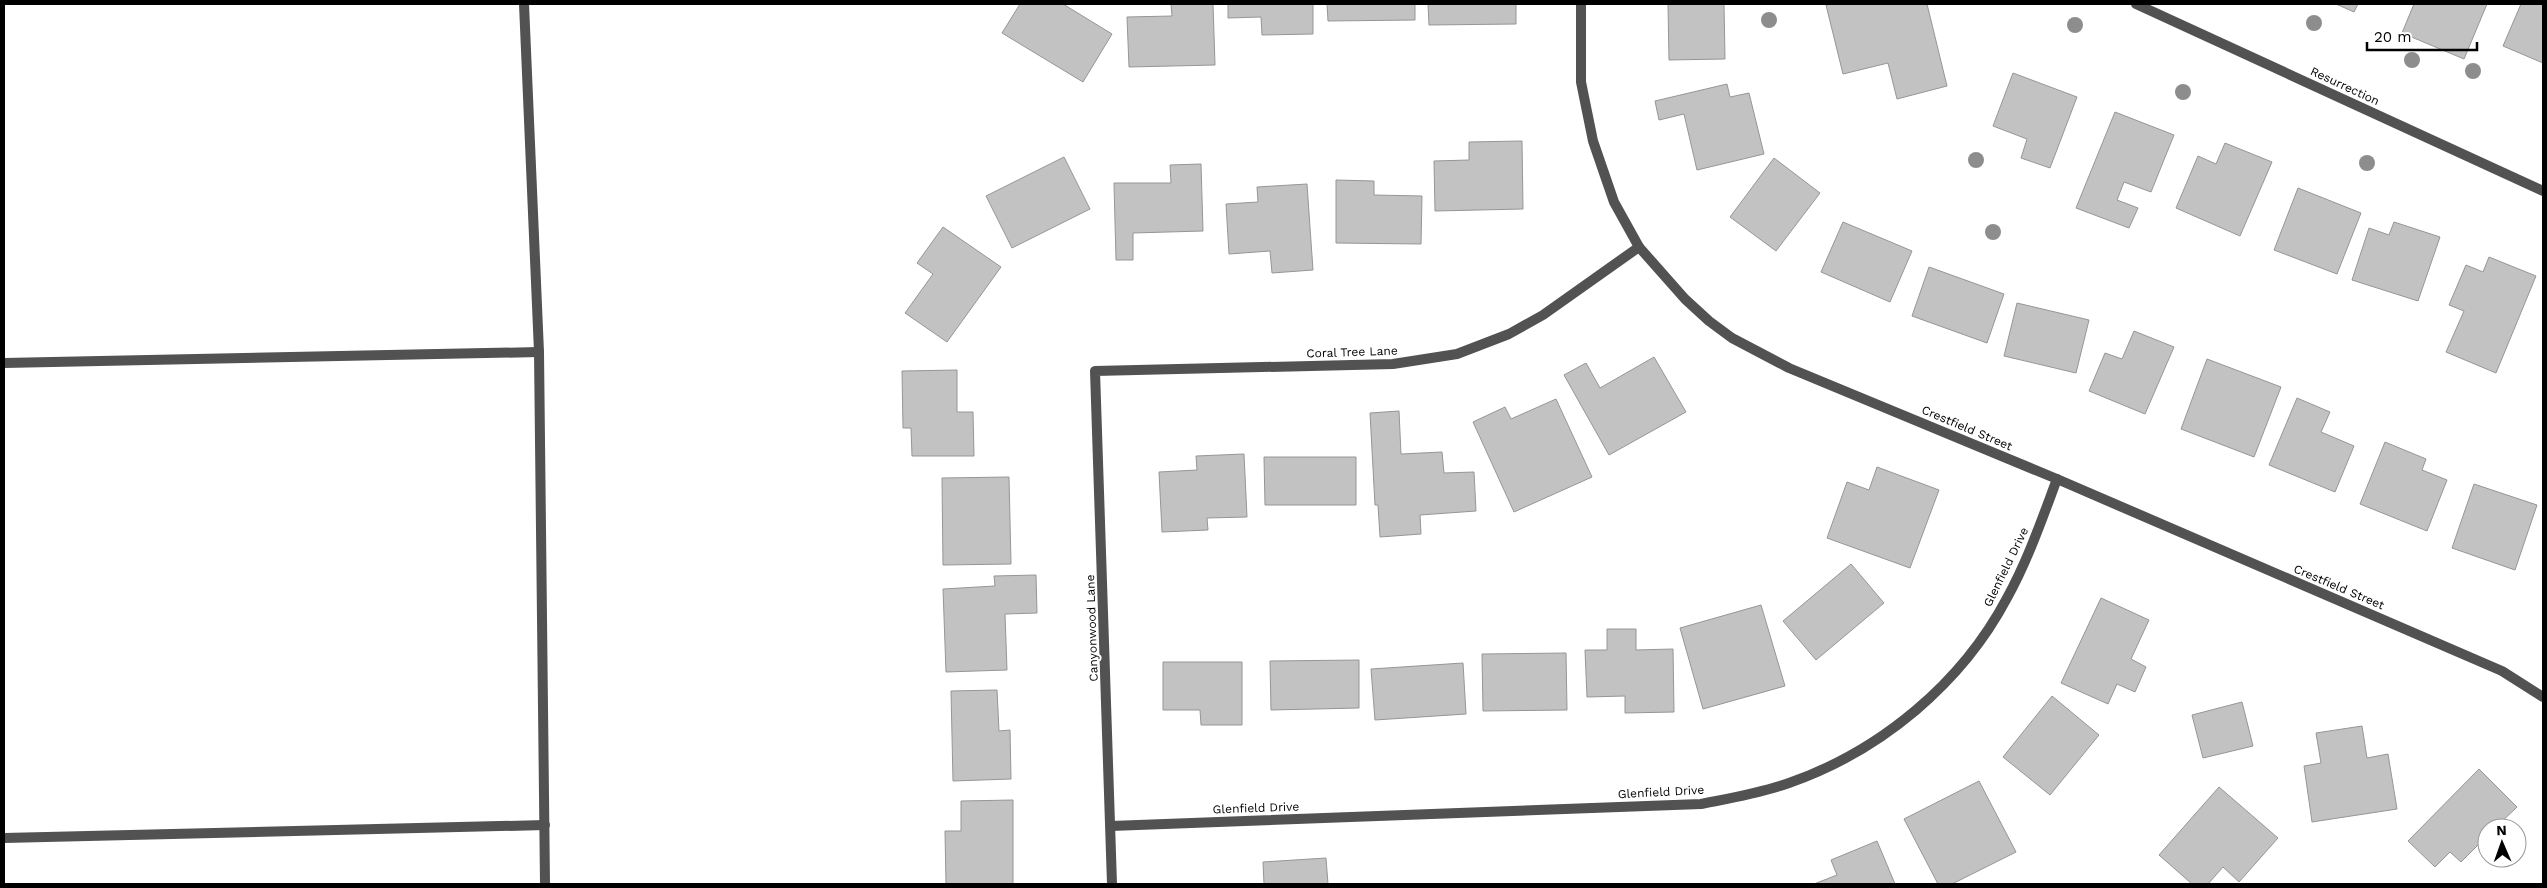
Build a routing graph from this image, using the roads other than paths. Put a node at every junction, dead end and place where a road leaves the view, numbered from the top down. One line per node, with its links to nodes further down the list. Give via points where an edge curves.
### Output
1 (524, 4): 6 (street)
2 (1581, 4): 5 (street, Crestfield Street, via 1581,82 1593,141 1614,202)
3 (2136, 4): 4 (street, Resurrection)
4 (2543, 191)
5 (1639, 247): 8 (street, Coral Tree Lane, via 1543,315 1509,334 1457,354 1393,364); 9 (street, Crestfield Street, via 1685,299 1732,338 1789,368)
6 (539, 352): 7 (street); 11 (street)
7 (4, 363)
8 (1095, 371): 12 (street, Canyonwood Lane)
9 (2058, 479): 10 (street, Crestfield Street, via 2502,672); 12 (street, Glenfield Drive, via 2026,561 2007,599 1960,667 1900,724 1865,747 1790,782 1701,804)
10 (2543, 697)
11 (545, 825): 13 (street); 14 (street)
12 (1111, 826): 15 (street, Canyonwood Lane)
13 (4, 838)
14 (545, 884)
15 (1112, 884)

